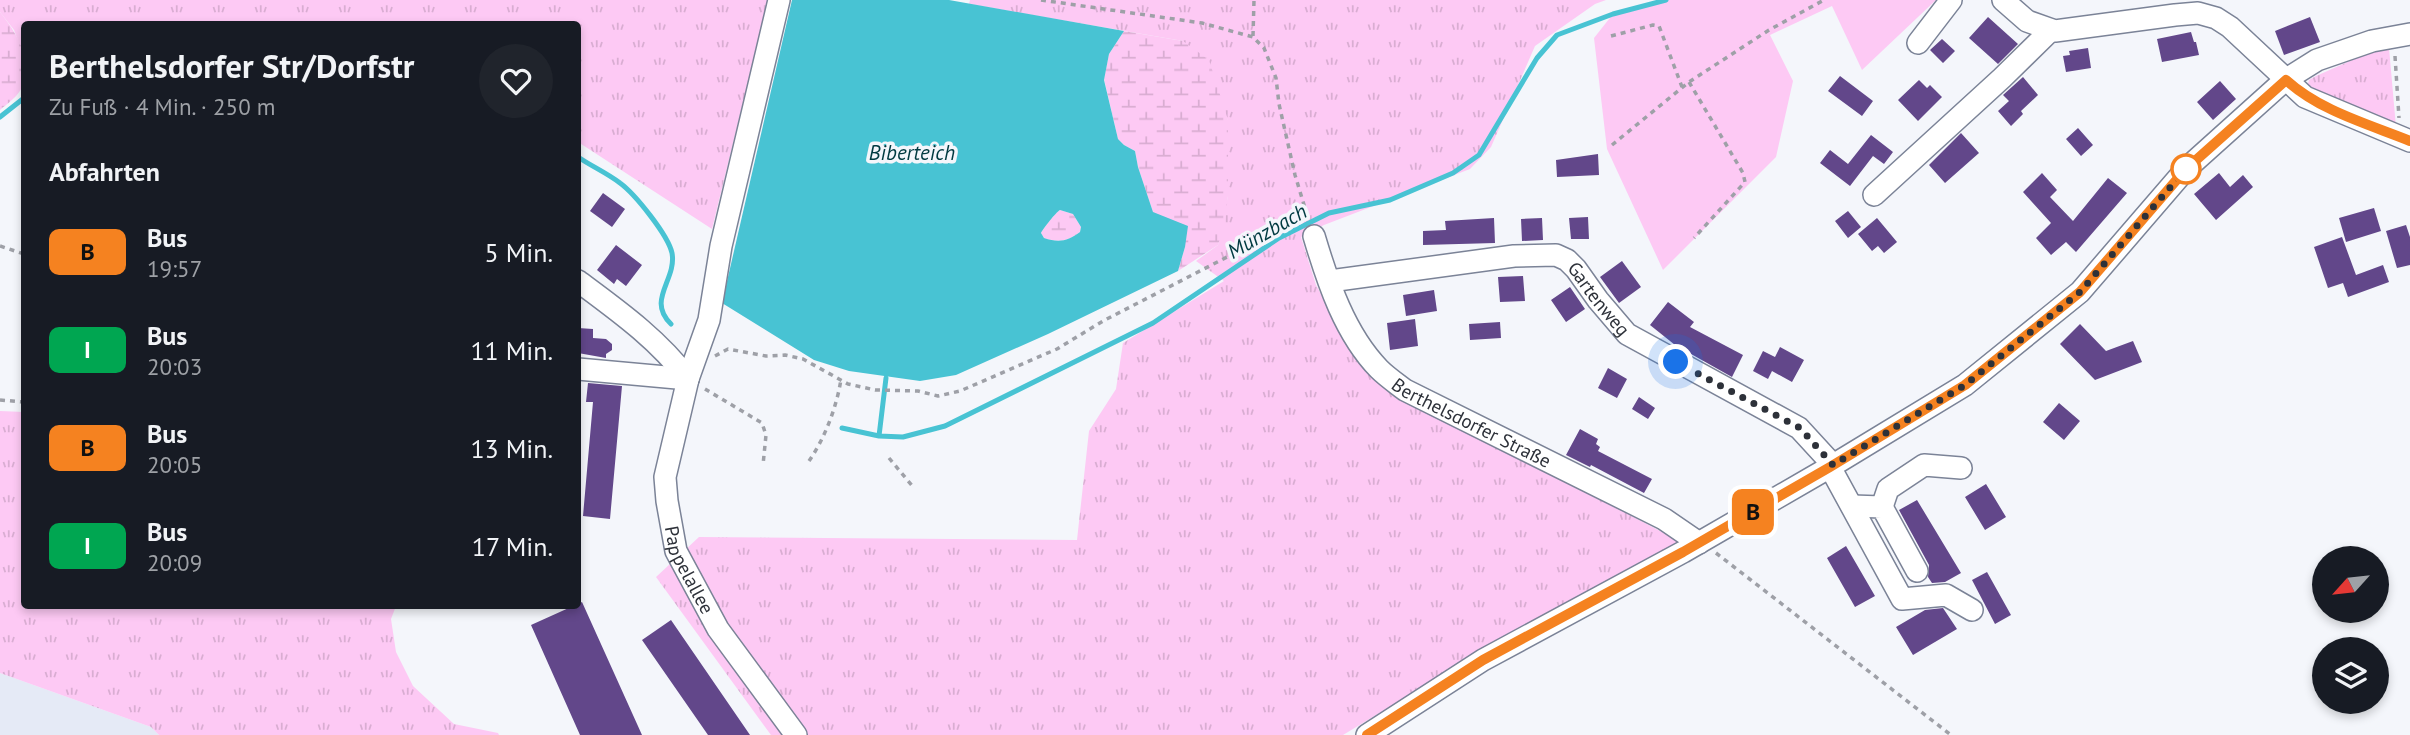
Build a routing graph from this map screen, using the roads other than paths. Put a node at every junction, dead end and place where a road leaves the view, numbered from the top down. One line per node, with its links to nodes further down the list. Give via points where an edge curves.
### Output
1 (779, 0): 14 (street, Pappelallee, via 721,246 709,320)
2 (1951, 0): 6 (street)
3 (2003, 0): 4 (street, via 2027,21)
4 (2051, 30): 7 (street, via 2198,13 2230,27); 9 (street)
5 (2402, 35): 7 (street, via 2317,60)
6 (1918, 43)
7 (2286, 80): 8 (street, via 2305,97); 15 (street, via 2186,169 2080,292 1965,385)
8 (2405, 139)
9 (1874, 195)
10 (1314, 236): 11 (street, Berthelsdorfer Straße)
11 (1330, 281): 15 (street, Gartenweg, via 1514,256 1556,255 1576,269 1627,334 1800,428); 19 (street, Berthelsdorfer Straße, via 1359,344 1380,370 1405,390 1664,519)
12 (581, 283): 14 (street)
13 (581, 369): 14 (street)
14 (690, 372): 22 (street, Pappelallee, via 665,477 676,551 718,629)
15 (1832, 466): 17 (street, Gartenweg); 19 (street)
16 (1961, 468): 18 (street, via 1924,465 1888,489)
17 (1852, 506): 18 (street); 21 (street, Gartenweg, via 1902,599 1946,595)
18 (1882, 507): 20 (street)
19 (1699, 543): 23 (street, via 1483,660)
20 (1917, 571)
21 (1972, 610)
22 (796, 735)
23 (1367, 735)

